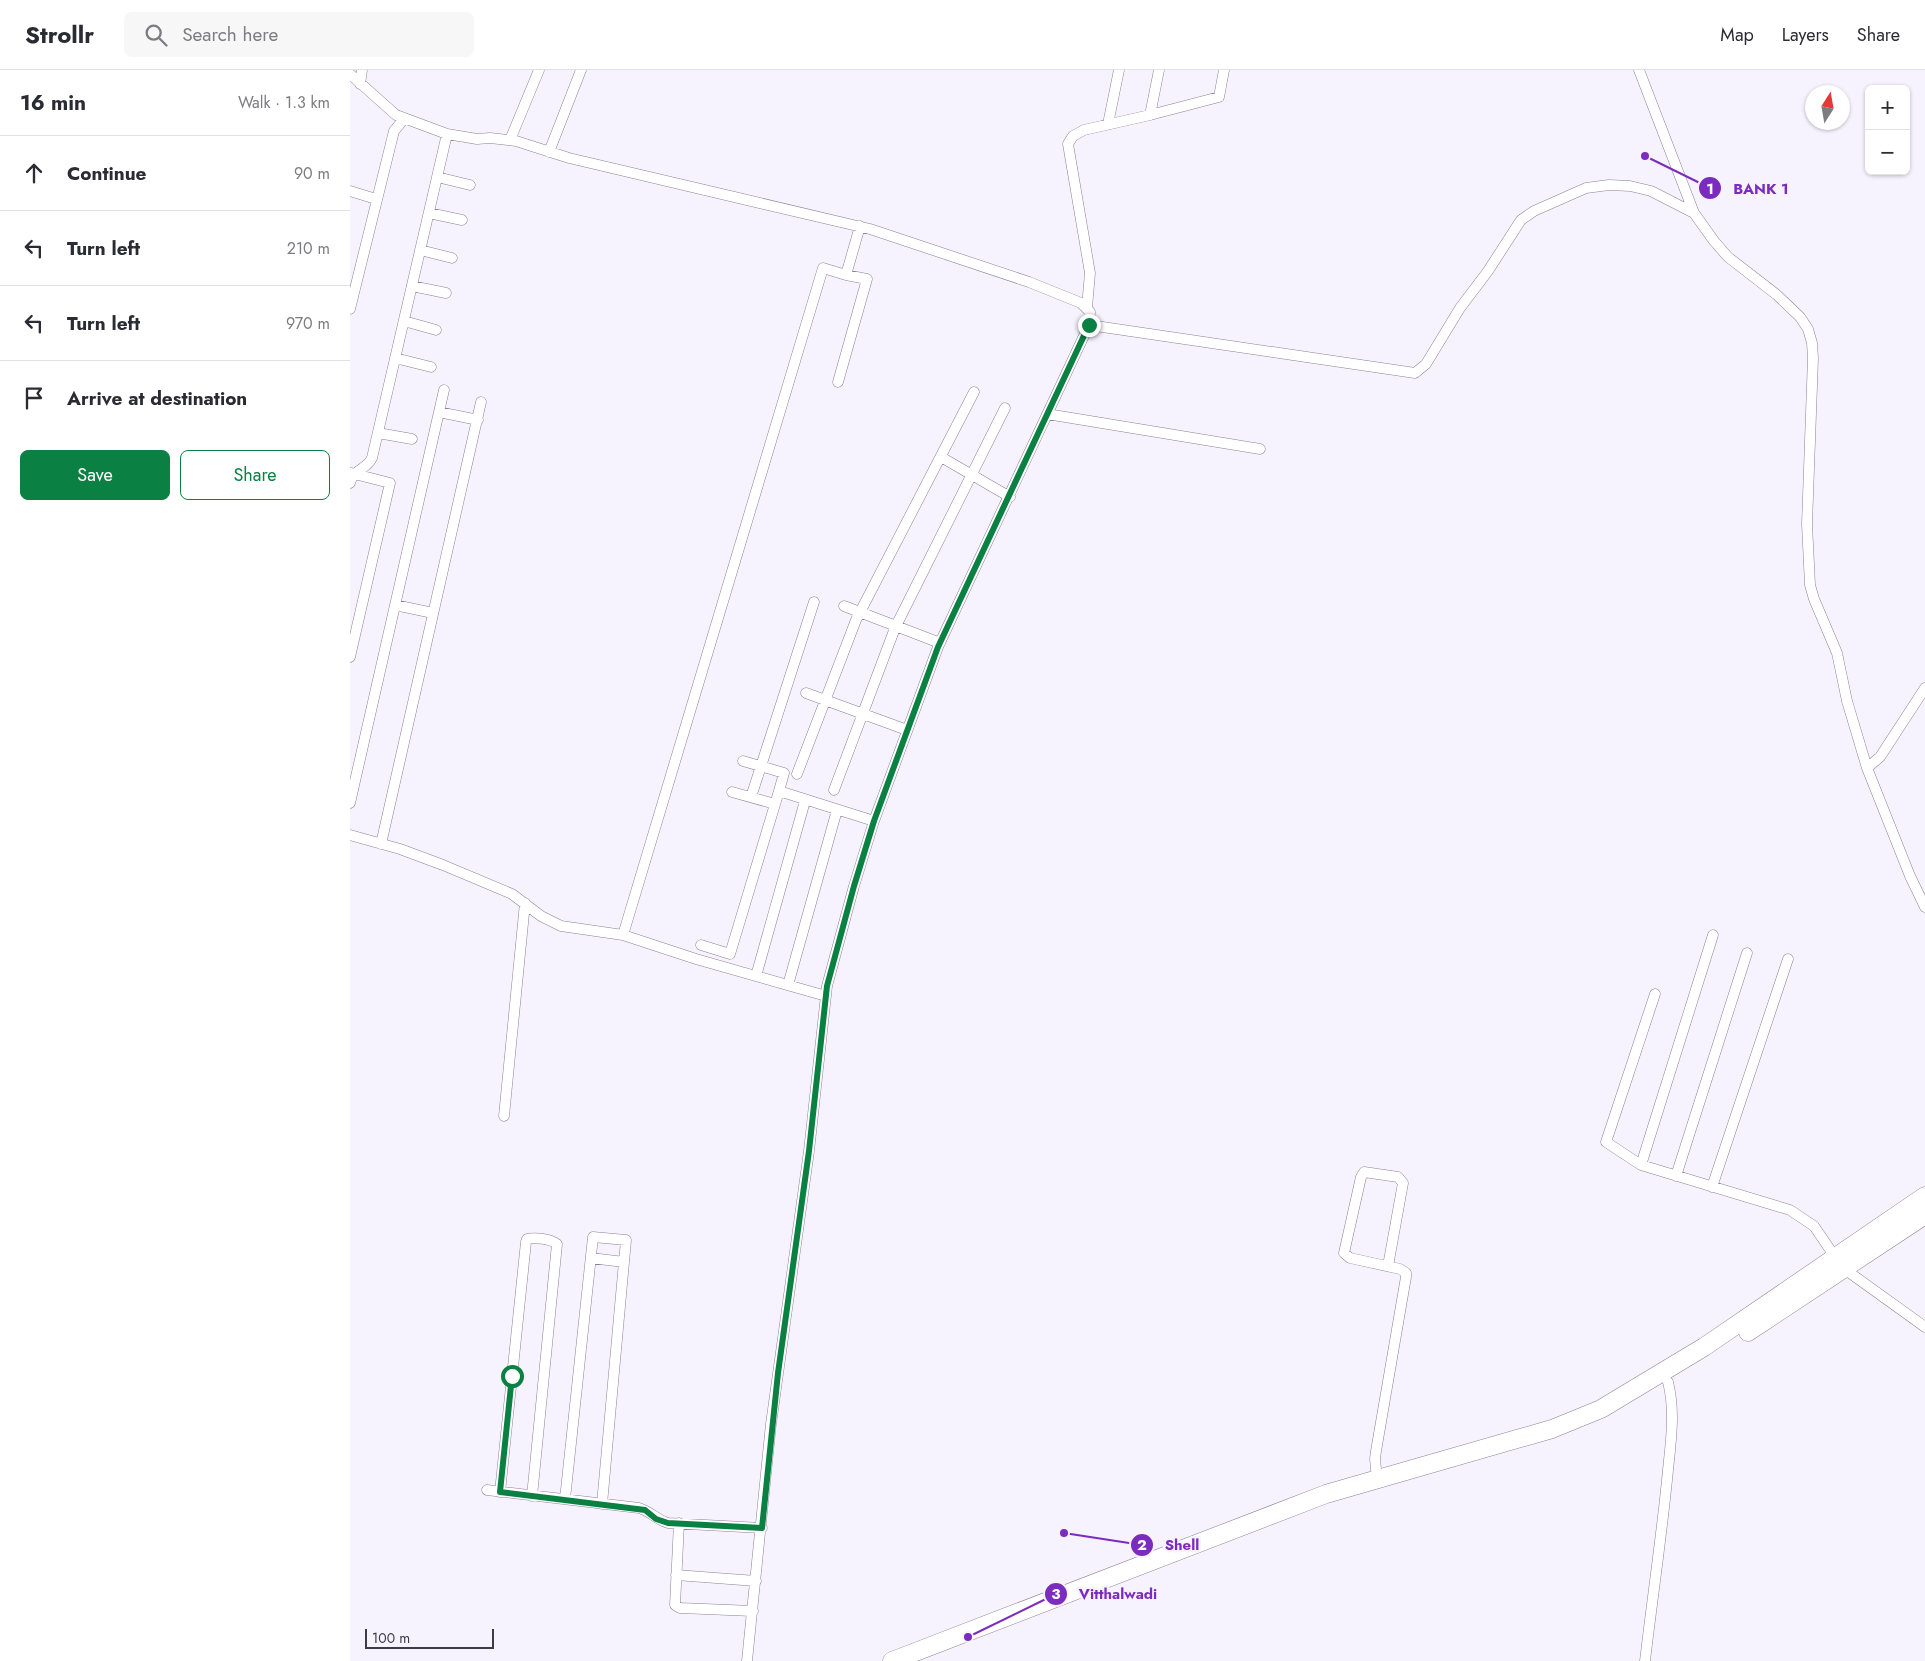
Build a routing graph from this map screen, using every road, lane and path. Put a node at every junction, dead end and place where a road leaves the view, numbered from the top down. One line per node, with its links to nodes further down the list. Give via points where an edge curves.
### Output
1 (362, 70): 9 (street)
2 (539, 70): 14 (street)
3 (581, 70): 15 (street)
4 (1118, 70): 12 (street)
5 (1158, 70): 10 (street)
6 (1224, 70): 10 (street, via 1219,97)
7 (1639, 70): 21 (street)
8 (350, 74): 9 (street)
9 (360, 84): 11 (street)
10 (1150, 115): 12 (street)
11 (404, 119): 13 (street); 19 (street, via 394,131)
12 (1108, 124): 29 (street, via 1084,130 1073,136 1068,144 1090,273)
13 (447, 134): 14 (street); 16 (street)
14 (510, 140): 15 (street)
15 (549, 152): 23 (street)
16 (437, 177): 17 (street); 20 (street)
17 (470, 184)
18 (350, 191): 19 (street)
19 (376, 199): 30 (street)
20 (429, 213): 22 (street); 24 (street)
21 (1694, 213): 32 (street, via 1651,191 1609,185 1586,188 1534,211 1521,220 1426,364 1415,373); 66 (street, via 1728,257 1777,295 1800,316 1808,329 1812,343 1807,524 1810,585 1838,653 1847,701)
22 (462, 220)
23 (860, 226): 26 (street); 29 (street, via 1029,282)
24 (420, 250): 25 (street); 27 (street)
25 (452, 258)
26 (846, 274): 36 (street, via 867,279); 82 (street, via 823,268)
27 (412, 286): 28 (street); 31 (street)
28 (446, 293)
29 (1087, 307): 32 (street)
30 (350, 309)
31 (404, 321): 33 (street); 34 (street)
32 (1089, 325): 42 (street)
33 (436, 330)
34 (395, 358): 35 (street); 44 (street)
35 (430, 367)
36 (838, 382)
37 (444, 390): 41 (street)
38 (974, 392): 47 (street)
39 (481, 402): 43 (street)
40 (1005, 408): 48 (street)
41 (439, 412): 43 (street); 52 (street)
42 (1047, 414): 46 (street); 50 (street)
43 (478, 420): 55 (street)
44 (378, 433): 45 (street); 49 (street, via 370,463)
45 (412, 439)
46 (1260, 449)
47 (941, 457): 48 (street); 54 (street)
48 (971, 475): 50 (street); 56 (street)
49 (352, 476): 58 (street, via 390,483)
50 (1010, 497): 57 (street)
51 (814, 602): 65 (street)
52 (395, 605): 55 (street); 73 (street)
53 (844, 606): 54 (street)
54 (860, 612): 56 (street); 61 (street)
55 (434, 613): 78 (street)
56 (895, 626): 57 (street); 62 (street)
57 (940, 643): 63 (street)
58 (350, 657)
59 (1925, 688): 66 (street, via 1880,756)
60 (806, 693): 61 (street)
61 (825, 699): 62 (street); 67 (street)
62 (862, 713): 63 (street); 68 (street)
63 (908, 730): 76 (street)
64 (743, 761): 65 (street)
65 (761, 766): 69 (street, via 784,773); 71 (street)
66 (1867, 768): 80 (street)
67 (797, 774)
68 (834, 790)
69 (779, 791): 72 (street); 74 (street)
70 (732, 792): 71 (street)
71 (751, 797): 74 (street)
72 (805, 801): 75 (street); 86 (street)
73 (350, 804)
74 (775, 804): 83 (street, via 730,954)
75 (837, 810): 76 (street); 87 (street)
76 (874, 821): 89 (street, via 851,895)
77 (350, 835): 78 (street)
78 (381, 844): 79 (street, via 444,865 512,894)
79 (525, 903): 82 (street, via 561,926); 90 (street)
80 (1925, 907)
81 (1713, 934): 91 (street)
82 (623, 935): 86 (street)
83 (701, 945)
84 (1747, 953): 92 (street)
85 (1788, 959): 93 (street)
86 (756, 976): 87 (street)
87 (788, 985): 89 (street)
88 (1655, 994): 91 (street, via 1606,1142)
89 (826, 996): 109 (street, via 809,1151 778,1373)
90 (504, 1116)
91 (1641, 1165): 92 (street)
92 (1676, 1176): 93 (street)
93 (1712, 1187): 98 (street, via 1790,1210 1821,1234)
94 (1925, 1196): 98 (highway)
95 (1925, 1214): 98 (highway)
96 (591, 1258): 97 (street); 97 (street, via 593,1237 626,1240); 106 (street)
97 (624, 1262): 107 (street)
98 (1839, 1263): 100 (street); 101 (highway, via 1710,1356); 102 (highway, via 1601,1409 1552,1428)
99 (1388, 1266): 99 (street, via 1404,1183 1398,1177 1364,1172 1344,1254); 102 (street, via 1403,1271 1406,1277 1376,1451)
100 (1925, 1327)
101 (1668, 1382): 115 (highway, via 1606,1419 1555,1439 1329,1504); 116 (street, via 1672,1423)
102 (1377, 1479): 114 (highway, via 1326,1494)
103 (487, 1490): 104 (street)
104 (500, 1492): 105 (street); 105 (street, via 526,1242 531,1238 557,1244)
105 (532, 1496): 106 (street)
106 (565, 1500): 107 (street)
107 (602, 1504): 108 (street, via 645,1510 662,1521)
108 (679, 1524): 109 (street); 110 (street)
109 (762, 1528): 111 (street)
110 (676, 1575): 111 (street); 112 (street, via 674,1602 677,1607)
111 (756, 1582): 112 (street)
112 (753, 1611): 113 (street)
113 (747, 1661)
114 (892, 1661)
115 (922, 1661)
116 (1645, 1661)

